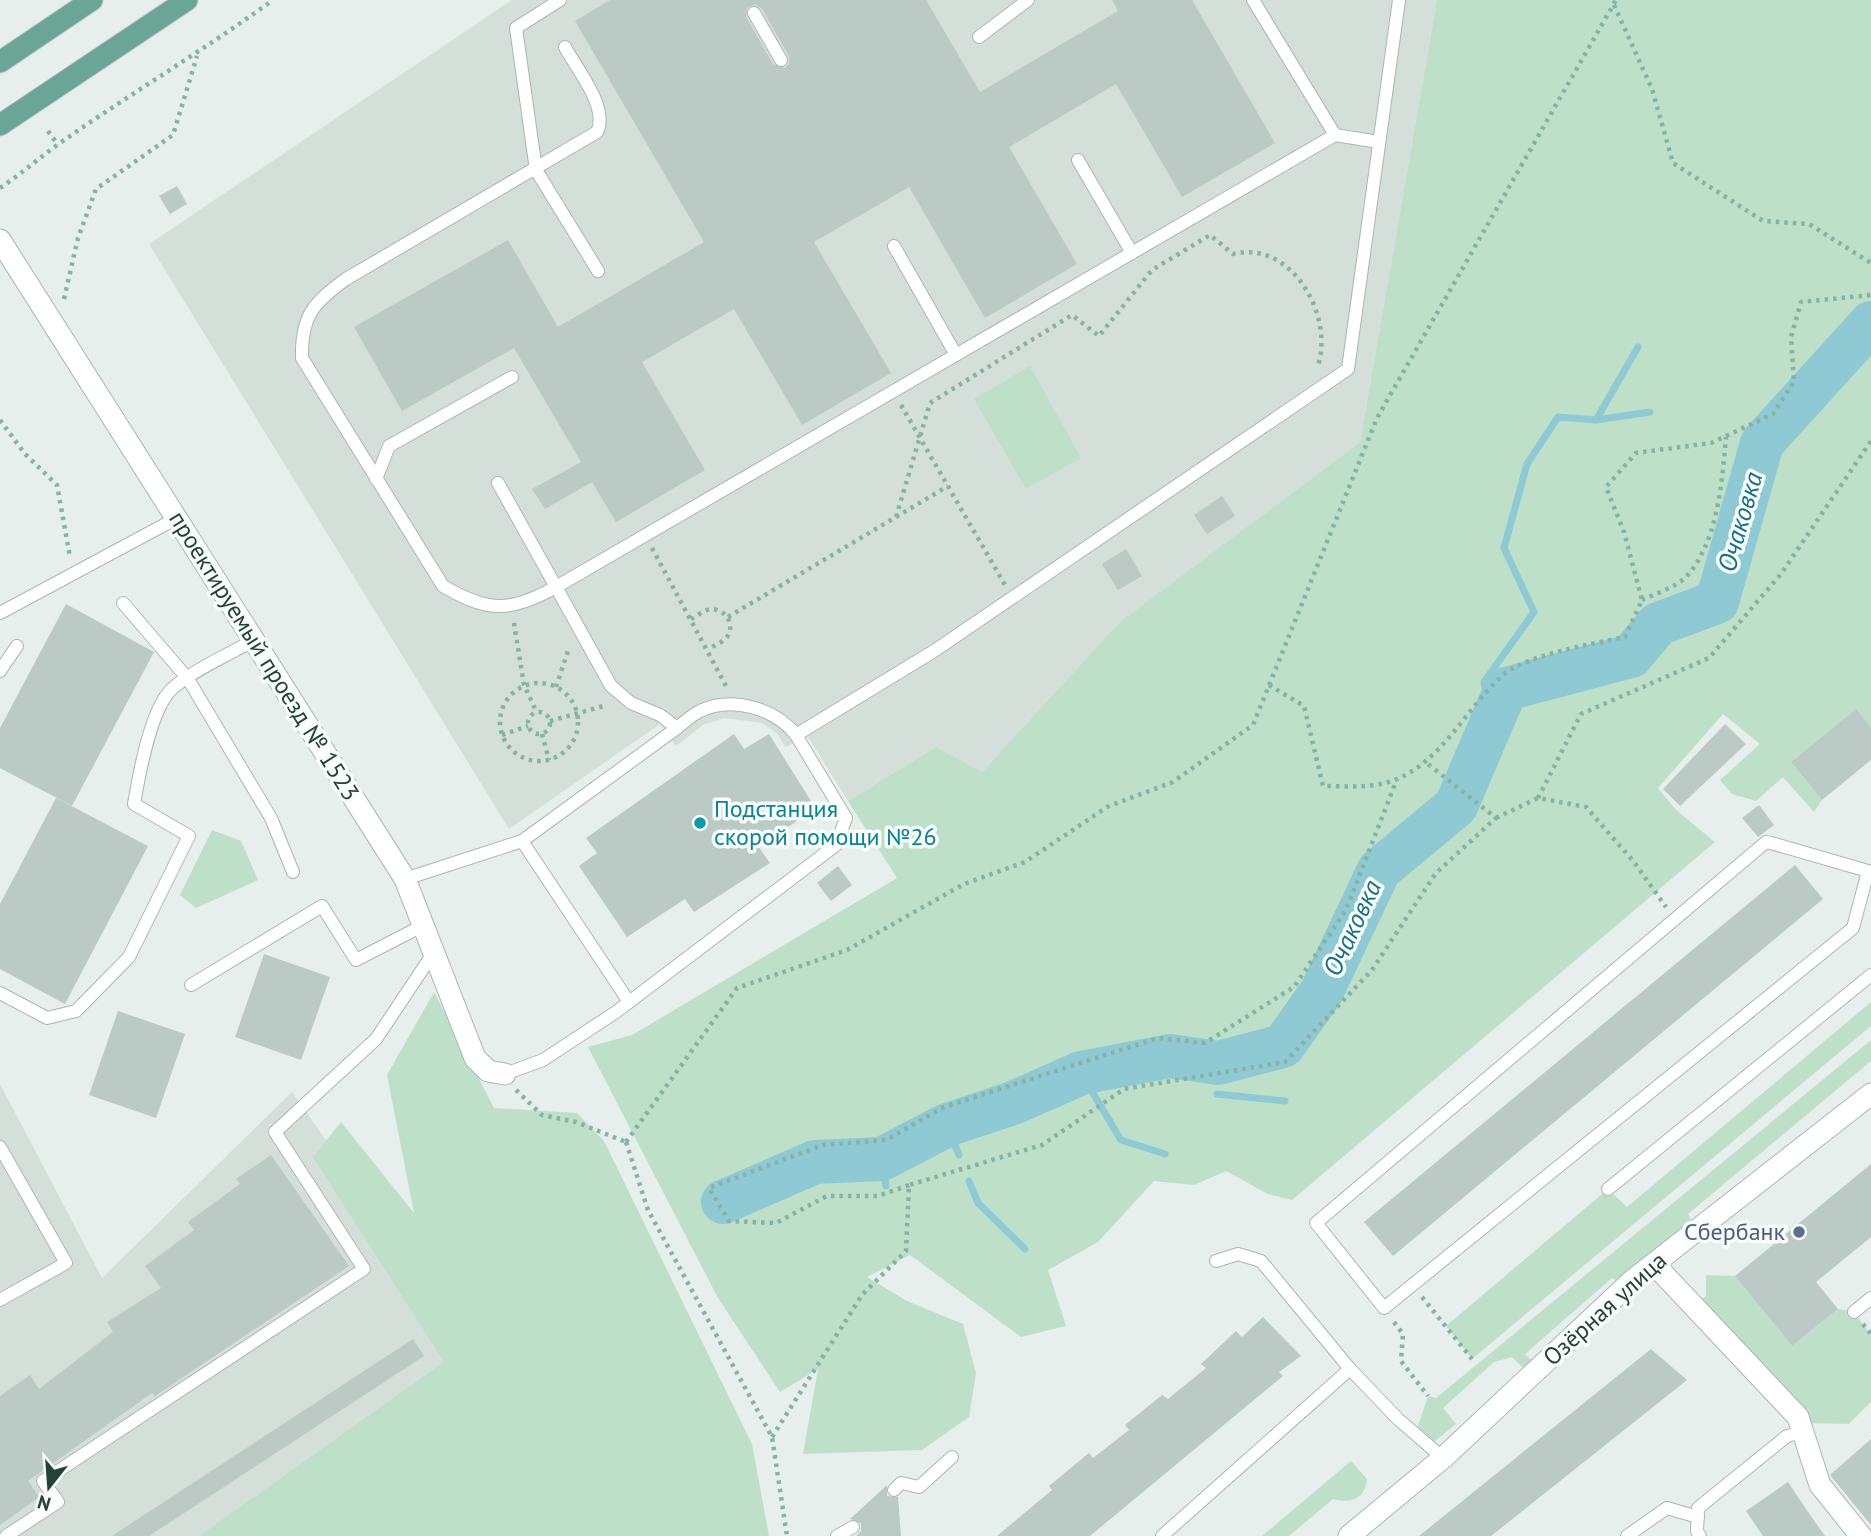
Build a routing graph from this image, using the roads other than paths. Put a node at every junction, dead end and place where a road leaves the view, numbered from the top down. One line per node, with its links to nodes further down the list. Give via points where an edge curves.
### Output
1 (92, 0): 11 (main road)
2 (187, 0): 12 (main road)
3 (560, 0): 16 (lane, via 516,28)
4 (1028, 0): 8 (lane)
5 (1253, 0): 13 (lane)
6 (1399, 0): 14 (lane)
7 (754, 13): 10 (lane)
8 (979, 37)
9 (565, 47): 16 (lane, via 600,111 601,123 597,132)
10 (781, 60)
11 (0, 62)
12 (0, 125)
13 (1335, 135): 14 (lane); 19 (lane)
14 (1379, 142): 34 (lane, via 1348,369 934,652)
15 (1078, 160): 19 (lane)
16 (536, 170): 20 (lane); 23 (lane, via 346,279 309,312 301,335 302,358)
17 (0, 240): 25 (street, проектируемый проезд № 1523)
18 (894, 246): 21 (lane)
19 (1132, 253): 21 (lane)
20 (598, 271)
21 (956, 355): 26 (lane)
22 (512, 377): 23 (lane, via 389,446)
23 (376, 479): 26 (lane, via 443,586 475,604 512,608)
24 (498, 483): 26 (lane)
25 (177, 518): 28 (lane); 29 (street, проектируемый проезд № 1523)
26 (556, 587): 33 (lane, via 611,686)
27 (123, 603): 32 (lane)
28 (0, 613)
29 (254, 640): 32 (lane); 38 (street, проектируемый проезд № 1523)
30 (17, 646): 31 (lane)
31 (0, 671)
32 (187, 679): 36 (lane, via 271,818); 43 (lane, via 172,688 154,720 134,804 189,836 129,957 76,1011 47,1018)
33 (677, 728): 34 (lane, via 700,711 727,704 769,712); 35 (lane)
34 (796, 735): 44 (lane, via 846,818 836,845)
35 (522, 841): 38 (lane); 44 (lane)
36 (293, 872)
37 (1869, 872): 37 (lane, via 1766,842 1316,1223 1384,1308 1853,928)
38 (405, 879): 39 (street, проектируемый проезд № 1523)
39 (422, 926): 40 (street, проектируемый проезд № 1523); 42 (lane, via 356,960 322,906)
40 (432, 955): 45 (street, проектируемый проезд № 1523, via 475,1059 488,1071); 61 (lane, via 376,1039 275,1132 363,1269 43,1481 58,1502)
41 (1871, 975): 48 (lane)
42 (191, 985)
43 (0, 992)
44 (629, 1002): 45 (lane, via 543,1060)
45 (505, 1074)
46 (1871, 1094): 50 (street, Озёрная улица)
47 (0, 1147): 52 (lane, via 66,1263)
48 (1608, 1189)
49 (1216, 1261): 54 (lane, via 1238,1254 1261,1261)
50 (1654, 1264): 55 (street, via 1798,1417); 57 (street, Озёрная улица)
51 (1871, 1298): 53 (lane)
52 (0, 1300)
53 (1854, 1312)
54 (1350, 1369): 57 (lane); 63 (lane)
55 (1802, 1432): 59 (lane, via 1787,1436 1698,1508); 67 (street, via 1820,1485)
56 (952, 1457): 58 (lane, via 919,1487 901,1483)
57 (1443, 1458): 64 (street, Озёрная улица)
58 (894, 1490)
59 (1698, 1517): 65 (lane, via 1667,1508); 66 (lane)
60 (853, 1527): 62 (lane)
61 (6, 1536)
62 (837, 1536)
63 (1162, 1536)
64 (1349, 1536)
65 (1627, 1536)
66 (1700, 1536)
67 (1861, 1536)

